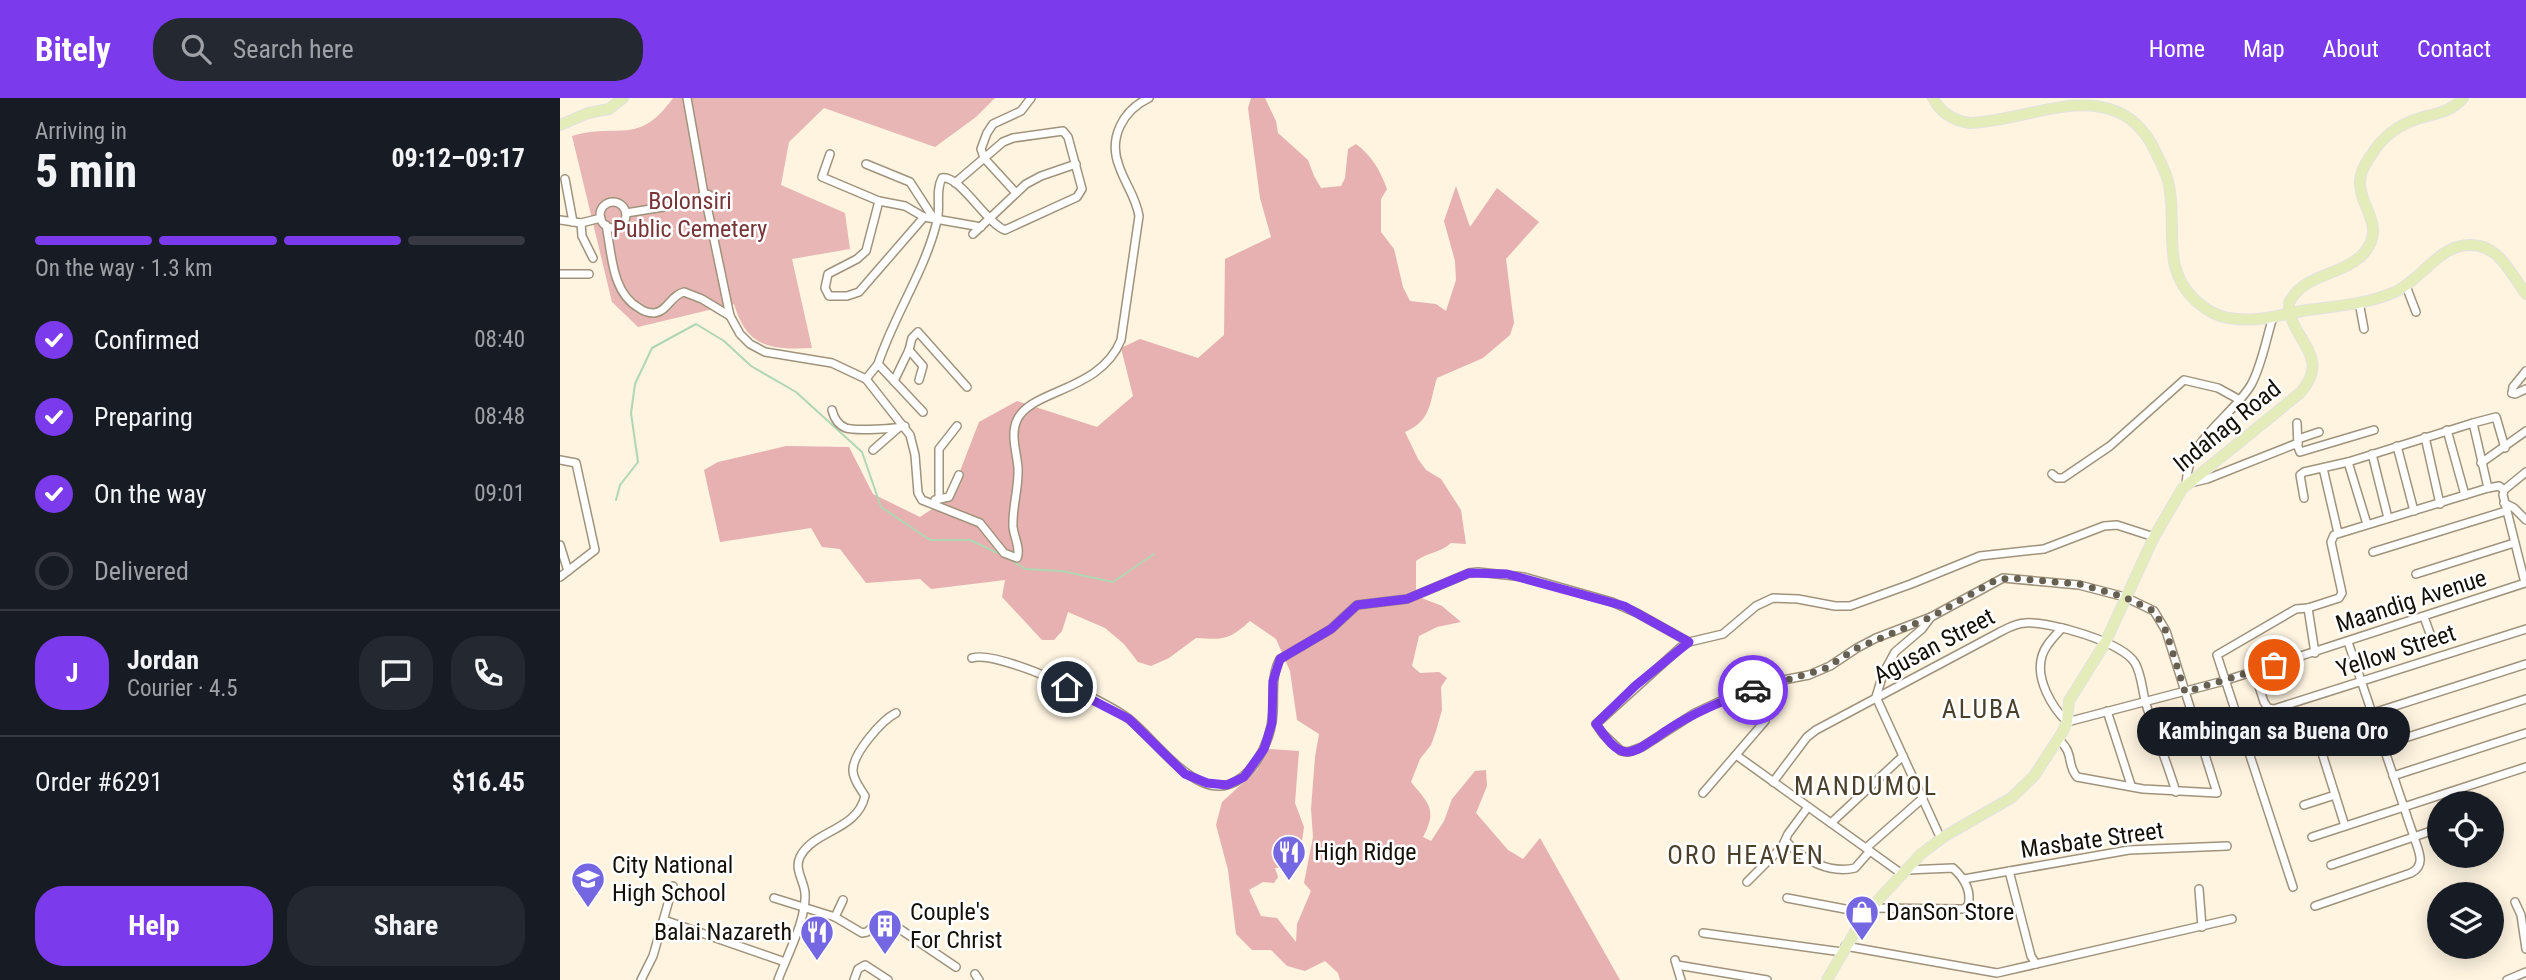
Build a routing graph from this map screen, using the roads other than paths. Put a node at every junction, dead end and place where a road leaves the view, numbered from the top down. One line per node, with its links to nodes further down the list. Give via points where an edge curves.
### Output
1 (623, 98): 7 (main road, via 608,109)
2 (687, 98): 15 (street)
3 (1031, 98): 9 (street, via 1021,111 990,128 981,149)
4 (1149, 98): 75 (street, via 1126,116 1116,139 1118,165 1135,197 1139,216 1121,340 1099,370 1035,403 1018,417 1014,431 1017,558 1004,553 980,523)
5 (1933, 98): 35 (main road, via 1952,118 1970,123 2090,106 2124,114 2141,129 2165,170 2172,254 2182,286 2199,304 2225,318)
6 (2463, 98): 33 (main road, via 2450,109 2399,127 2378,144 2360,176 2373,220 2368,249 2357,260 2302,287 2291,299)
7 (560, 125)
8 (830, 154): 16 (street, via 822,177)
9 (984, 158): 11 (street, via 1013,138 1063,131); 13 (street); 14 (street)
10 (866, 164): 19 (street, via 910,181)
11 (1076, 164): 14 (street, via 1036,178); 20 (street, via 1082,189 1077,197 1009,230)
12 (565, 180): 22 (street)
13 (956, 183): 19 (street, via 947,177 940,181); 20 (street)
14 (1016, 193): 20 (street)
15 (704, 200): 17 (street); 34 (street)
16 (879, 201): 18 (street, via 905,206); 18 (street, via 866,251 828,274 825,291 829,296 859,292)
17 (626, 213): 23 (street, via 620,225); 23 (street, via 620,204 610,202 602,209)
18 (924, 217): 19 (street)
19 (936, 219): 24 (street); 38 (street)
20 (990, 219): 24 (street)
21 (560, 220): 22 (street)
22 (577, 222): 23 (street); 26 (street)
23 (604, 222): 34 (street, via 621,291 636,307 655,313 684,292)
24 (981, 227): 25 (street)
25 (973, 234)
26 (593, 258)
27 (560, 274): 28 (street)
28 (589, 274)
29 (2406, 286): 30 (main road, via 2451,247 2475,245 2500,258); 31 (main road); 32 (street)
30 (2526, 294)
31 (2359, 302): 33 (main road); 36 (street)
32 (2416, 312)
33 (2290, 313): 35 (main road); 69 (main road, Indahag Road, via 2313,361 2310,380 2271,418)
34 (730, 316): 40 (street, via 744,339 765,352 832,363)
35 (2273, 317): 45 (street, via 2253,380)
36 (2364, 329)
37 (909, 350): 41 (street, via 923,366); 42 (street); 43 (street, via 913,335 922,334)
38 (878, 364): 40 (street); 42 (street)
39 (2526, 371): 44 (street, via 2511,391 2515,394)
40 (866, 379): 51 (street)
41 (919, 380)
42 (894, 381): 47 (street)
43 (967, 387)
44 (2526, 389)
45 (2238, 399): 67 (street, via 2218,388 2184,380 2100,452 2063,478); 69 (street, via 2202,439)
46 (832, 410): 51 (street, via 847,428)
47 (923, 412)
48 (2297, 424): 57 (street)
49 (2473, 424): 53 (street); 59 (street, via 2496,417); 64 (street)
50 (957, 426): 74 (street, via 939,449)
51 (901, 427): 60 (street); 75 (street, via 914,446 918,493)
52 (2374, 430): 57 (street, via 2300,452)
53 (2447, 430): 56 (street); 72 (street)
54 (2526, 431): 59 (street)
55 (2319, 432): 57 (street)
56 (2425, 437): 58 (street); 76 (street)
57 (2298, 441): 69 (street)
58 (2397, 446): 61 (street); 78 (street)
59 (2505, 448): 64 (street)
60 (873, 450)
61 (2372, 454): 63 (street); 79 (street)
62 (560, 460): 87 (street, via 576,463 595,550)
63 (2348, 462): 65 (street); 81 (street)
64 (2481, 463): 70 (street)
65 (2323, 468): 73 (street, via 2301,474); 82 (street)
66 (2526, 473): 71 (street)
67 (2052, 474)
68 (959, 475): 74 (street, via 951,495)
69 (2186, 484): 83 (main road, Indahag Road)
70 (2488, 488): 71 (street); 72 (street)
71 (2504, 490): 77 (street, Maandig Avenue)
72 (2465, 495): 76 (street)
73 (2304, 498)
74 (939, 499): 75 (street)
75 (925, 503)
76 (2440, 504): 78 (street)
77 (2505, 507): 80 (street, via 2514,508); 84 (street, Maandig Avenue); 86 (street)
78 (2414, 511): 79 (street)
79 (2388, 518): 81 (street)
80 (2526, 520)
81 (2367, 524): 82 (street)
82 (2338, 533): 92 (street, via 2331,542 2341,596)
83 (2154, 537): 91 (main road, Indahag Road); 97 (street, via 2117,525 2104,526 2044,549 1980,556 1850,606 1773,598 1723,634)
84 (2514, 543): 88 (street); 90 (street, Maandig Avenue)
85 (560, 545): 87 (street)
86 (2373, 552)
87 (568, 571): 89 (street)
88 (2416, 574)
89 (560, 577)
90 (2526, 585): 94 (street, Maandig Avenue)
91 (2124, 597): 93 (street, via 2079,584 2003,578); 100 (main road, Indahag Road); 107 (street, via 2160,617)
92 (2308, 608): 101 (street); 105 (street, via 2296,609 2219,652)
93 (1931, 617): 97 (street, via 1866,643 1816,672 1725,699 1642,747 1621,751 1596,724); 108 (street, via 1895,652)
94 (2424, 617): 98 (street, Maandig Avenue); 99 (street)
95 (2062, 628): 100 (street, Agusan Street); 108 (street, Agusan Street, via 2032,623 2012,626); 115 (street, via 2042,654 2041,667 2053,706)
96 (2526, 629): 106 (street, Yellow Street)
97 (1689, 642): 102 (street, via 1624,606 1507,574 1469,573 1407,599 1357,605 1331,629 1280,659 1264,749 1244,777 1227,785 1185,774 1121,713 1020,666 992,657)
98 (2348, 642): 101 (street, Maandig Avenue); 106 (street)
99 (2432, 642)
100 (2105, 643): 110 (street, Agusan Street, via 2136,664); 115 (main road, Indahag Road, via 2068,701)
101 (2315, 653): 104 (street, Maandig Avenue)
102 (972, 658)
103 (2526, 664): 113 (street)
104 (2254, 671): 105 (street, Maandig Avenue); 106 (street, Yellow Street, via 2271,709)
105 (2224, 681): 107 (street, Maandig Avenue); 149 (street)
106 (2362, 682): 113 (street)
107 (2185, 692): 110 (street, Maandig Avenue); 127 (street, via 2217,793)
108 (1876, 697): 122 (street); 125 (street, Agusan Street, via 1811,733)
109 (2526, 699): 120 (street)
110 (2146, 703): 111 (street, Maandig Avenue); 127 (street, Agusan Street)
111 (2107, 711): 115 (street, Maandig Avenue); 126 (street)
112 (896, 713): 156 (street, via 883,721 854,762 853,774 865,796 863,804 847,823 801,855 798,862)
113 (2372, 714): 116 (street); 120 (street)
114 (1765, 721): 121 (street)
115 (2067, 722): 118 (main road, Indahag Road)
116 (2315, 731): 119 (street); 129 (street)
117 (2526, 733): 124 (street)
118 (2059, 740): 126 (street, via 2067,748 2077,777); 139 (main road, Indahag Road, via 2023,788)
119 (2276, 744)
120 (2382, 745): 124 (street)
121 (1736, 755): 125 (street); 128 (street)
122 (1903, 756): 130 (street); 134 (street)
123 (2526, 767): 132 (street)
124 (2393, 776): 132 (street)
125 (1773, 782): 133 (street)
126 (2131, 785): 127 (street)
127 (2176, 792)
128 (1703, 793)
129 (2335, 795): 131 (street); 135 (street)
130 (1923, 798): 139 (street); 142 (street)
131 (2304, 805)
132 (2404, 806): 135 (street); 138 (street)
133 (1808, 807): 134 (street); 140 (street)
134 (1831, 823): 142 (street)
135 (2345, 826): 137 (street)
136 (2427, 832): 138 (street)
137 (2312, 837)
138 (2414, 837): 143 (street); 155 (street, via 2421,859 2417,870)
139 (1941, 839): 144 (main road, Indahag Road)
140 (1786, 841): 142 (street, via 1816,864 1837,869 1855,868); 147 (street)
141 (2227, 846): 145 (street, Masbate Street, via 2129,850)
142 (1868, 849): 144 (street)
143 (2331, 865)
144 (1904, 872): 146 (street, via 1950,867); 157 (main road, Indahag Road)
145 (2009, 872): 146 (street, Masbate Street); 167 (street)
146 (1964, 879): 157 (street, via 1970,897 1966,908)
147 (1747, 882)
148 (673, 886): 160 (street)
149 (2293, 887)
150 (2199, 888): 162 (street)
151 (774, 898): 156 (street)
152 (1787, 898): 157 (street)
153 (843, 900): 158 (street)
154 (2515, 902): 161 (street)
155 (2315, 906)
156 (806, 907): 158 (street); 166 (street)
157 (1868, 911): 164 (main road, Indahag Road)
158 (835, 917): 168 (street, via 862,933 885,919)
159 (2232, 919): 162 (street)
160 (664, 920): 166 (street); 171 (street)
161 (2524, 926): 165 (street)
162 (2202, 927): 167 (street)
163 (1703, 933): 164 (street)
164 (1844, 949): 167 (street, via 1990,973); 177 (main road, Indahag Road)
165 (2526, 949)
166 (785, 962): 172 (street)
167 (2036, 964)
168 (956, 967)
169 (2526, 972): 178 (street)
170 (1731, 976): 175 (street, via 1676,963); 176 (street)
171 (641, 980)
172 (778, 980)
173 (854, 980): 174 (street, via 863,965)
174 (888, 980)
175 (1681, 980)
176 (1767, 980)
177 (1827, 980)
178 (2507, 980)

